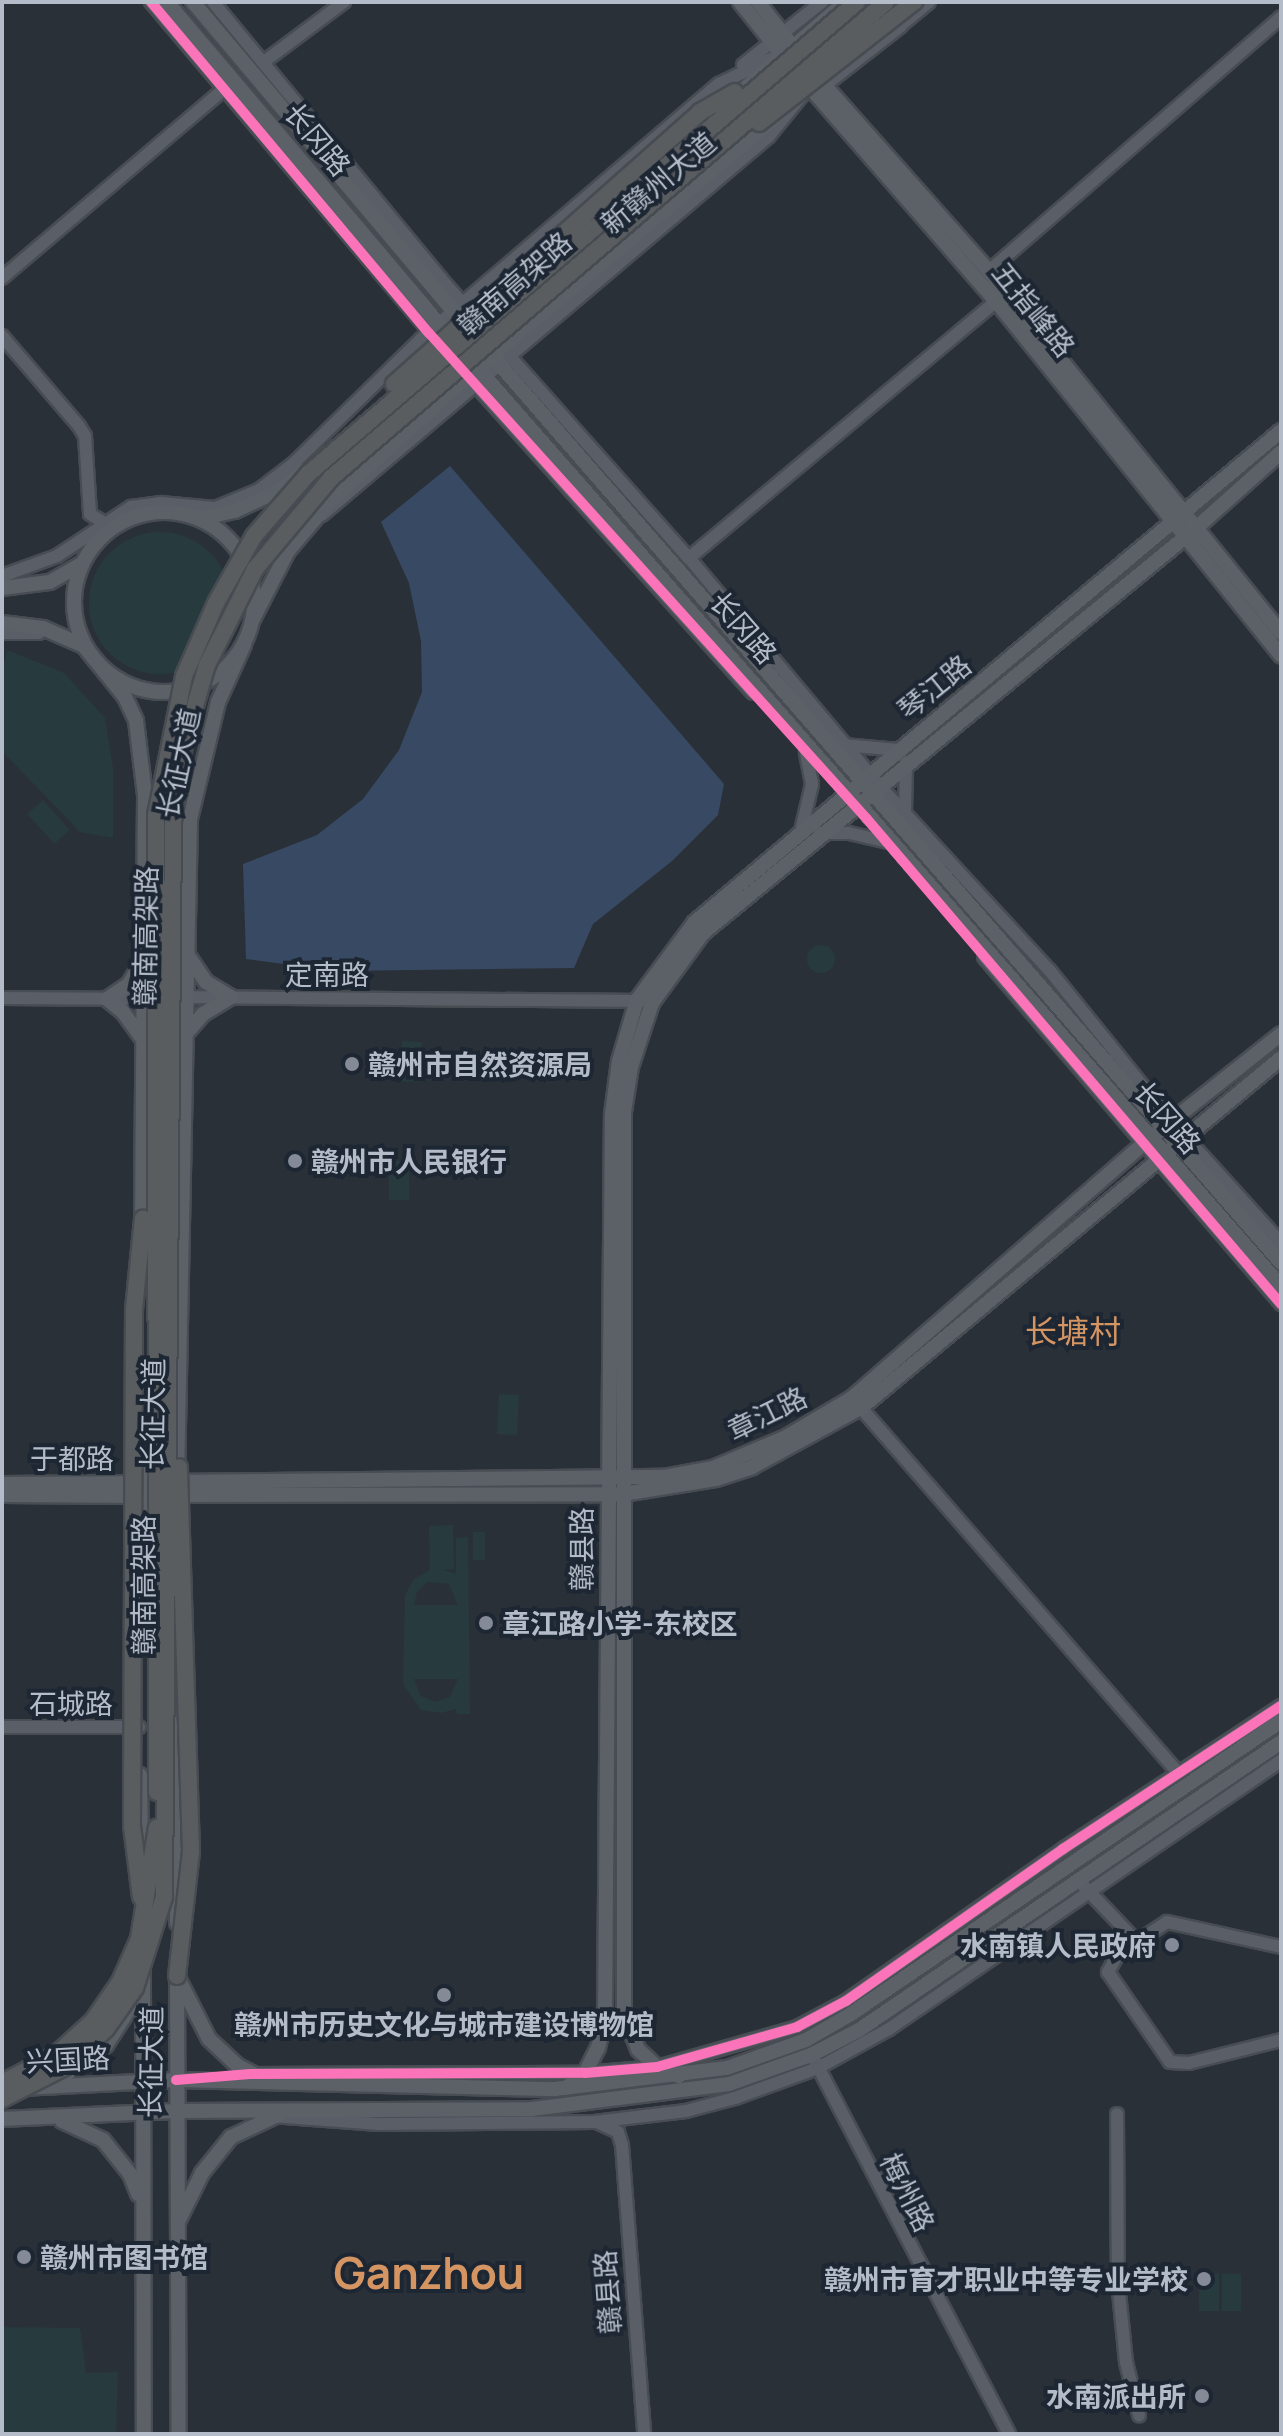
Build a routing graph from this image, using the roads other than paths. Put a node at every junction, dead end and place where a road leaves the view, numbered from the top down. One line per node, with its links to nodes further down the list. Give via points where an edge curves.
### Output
1 (151, 2): 19 (street)
2 (167, 2): 26 (main road, 长冈路)
3 (193, 2): 24 (main road, 长冈路)
4 (213, 2): 17 (street)
5 (344, 2): 17 (street)
6 (740, 2): 16 (main road, 五指峰路)
7 (758, 2): 16 (main road, 五指峰路)
8 (822, 2): 16 (street)
9 (829, 2): 16 (street)
10 (845, 2): 16 (main road, 新赣州大道)
11 (857, 2): 35 (highway, 赣南高架路, bridge)
12 (886, 2): 32 (highway, 赣南高架路, bridge)
13 (913, 2): 18 (main road, 新赣州大道); 32 (highway, bridge)
14 (929, 2): 18 (street)
15 (1281, 17): 21 (street)
16 (783, 44): 18 (main road, 五指峰路); 20 (main road, 新赣州大道); 24 (street, via 719,84)
17 (265, 61): 24 (street)
18 (816, 86): 21 (main road, 五指峰路); 23 (main road, 五指峰路); 30 (main road, 新赣州大道); 30 (street, via 769,136)
19 (225, 88): 22 (street); 26 (street)
20 (735, 92): 25 (main road, 新赣州大道); 35 (highway, bridge, via 700,112 420,356)
21 (989, 271): 37 (main road, 五指峰路)
22 (2, 278)
23 (996, 301): 37 (main road, 五指峰路); 41 (street)
24 (458, 307): 25 (main road, 长冈路); 26 (street)
25 (471, 322): 28 (main road, 新赣州大道); 30 (main road, 长冈路)
26 (434, 328): 28 (main road, 长冈路); 29 (street); 38 (street, via 293,464 246,497 215,508 146,504)
27 (2, 336): 38 (street, via 59,398 85,436 90,514)
28 (453, 337): 29 (main road, 新赣州大道); 31 (main road, 长冈路)
29 (441, 347): 32 (street); 36 (main road, 新赣州大道, via 278,491 219,516)
30 (500, 355): 31 (main road, 新赣州大道); 41 (street); 57 (main road, 长冈路)
31 (483, 370): 32 (main road, 新赣州大道); 57 (main road, 长冈路)
32 (465, 377): 45 (main road, 新赣州大道, via 309,523); 55 (street); 79 (highway, 赣南高架路, bridge, via 331,478 273,543 232,612 194,703 173,822)
33 (1281, 431): 37 (main road, 琴江路)
34 (1281, 452): 39 (main road, 琴江路)
35 (308, 474): 75 (highway, 赣南高架路, bridge, via 254,536 216,603 172,718 156,815)
36 (179, 513): 38 (main road, via 144,514); 45 (main road, via 213,526 239,551 253,584)
37 (1180, 521): 39 (main road, 五指峰路); 56 (main road, 琴江路)
38 (107, 525): 40 (main road); 42 (street, via 57,556)
39 (1190, 533): 49 (main road, 五指峰路); 52 (main road, 五指峰路); 56 (main road, 琴江路)
40 (94, 543): 43 (main road, via 75,571); 51 (main road, via 78,573 73,599 76,624)
41 (689, 558): 54 (street)
42 (2, 576): 43 (street)
43 (63, 577): 44 (main road)
44 (2, 588)
45 (253, 619): 50 (main road)
46 (2, 623): 47 (main road)
47 (58, 632): 48 (street); 51 (main road)
48 (2, 633)
49 (1281, 633)
50 (244, 645): 53 (main road, via 210,680 179,691 138,688); 62 (main road, 长征大道, via 218,702 199,771 190,819)
51 (90, 655): 53 (main road)
52 (1281, 656)
53 (102, 668): 63 (main road, 长征大道, via 131,707 143,754)
54 (843, 745): 56 (street); 57 (street)
55 (806, 752): 57 (street); 59 (street, via 812,784)
56 (902, 756): 57 (main road, 琴江路); 58 (street)
57 (861, 790): 58 (street); 59 (main road, 琴江路); 60 (main road, 琴江路); 61 (street); 74 (main road, 长冈路)
58 (905, 813): 74 (street, via 1050,971)
59 (801, 831): 69 (main road, 琴江路, via 695,922)
60 (820, 833): 61 (street); 69 (main road, 琴江路, via 703,933)
61 (887, 842): 74 (street)
62 (185, 947): 64 (main road, 长征大道); 65 (main road, via 203,978)
63 (143, 950): 67 (main road, via 134,978); 68 (main road, 长征大道)
64 (185, 997): 65 (street, 定南路); 68 (street, 定南路); 71 (main road, 长征大道)
65 (231, 997): 69 (street, 定南路); 71 (main road, via 203,1014)
66 (2, 998): 67 (street, 定南路)
67 (107, 999): 68 (street, 定南路); 72 (main road)
68 (143, 999): 72 (main road, 长征大道)
69 (644, 1001): 83 (main road, 赣县路, via 619,1061 612,1114); 84 (main road, 赣县路, via 624,1112)
70 (1281, 1034): 74 (main road, 章江路)
71 (184, 1036): 87 (main road, 长征大道)
72 (143, 1041): 86 (main road, 长征大道)
73 (1281, 1058): 76 (main road, 章江路)
74 (1157, 1133): 76 (main road, 长冈路); 76 (street); 82 (main road, 章江路)
75 (152, 1137): 99 (highway, bridge, via 134,1310 132,1826); 112 (highway, 赣南高架路, bridge, via 157,1837 149,1894 139,1939 120,1982 93,2021 57,2054)
76 (1171, 1149): 77 (street); 78 (main road, 长冈路); 80 (main road, 长冈路); 81 (street); 82 (main road, 章江路)
77 (1281, 1243)
78 (1281, 1263)
79 (170, 1283): 102 (highway, bridge, via 191,1852); 116 (highway, 赣南高架路, bridge, via 164,1897 135,1988 106,2029 65,2067)
80 (1281, 1286)
81 (1281, 1304)
82 (857, 1402): 84 (main road, 章江路, via 713,1468); 88 (main road, 章江路, via 752,1467 716,1479); 96 (street)
83 (608, 1477): 84 (main road, 章江路); 87 (main road, 章江路); 88 (main road, 赣县路)
84 (624, 1478): 88 (main road, 赣县路)
85 (2, 1484): 86 (main road, 于都路)
86 (141, 1489): 87 (main road, 章江路); 89 (main road, 于都路); 93 (main road, 长征大道)
87 (177, 1489): 88 (main road, 章江路); 102 (main road, 长征大道)
88 (615, 1494): 106 (main road, 赣县路, via 624,2015 638,2049); 107 (main road, 赣县路, via 605,2017)
89 (2, 1495)
90 (1281, 1706): 96 (street)
91 (1281, 1721): 109 (main road, 兴国路, via 851,2014 806,2040 727,2068)
92 (2, 1727): 93 (street, 石城路)
93 (139, 1727): 99 (main road, 长征大道)
94 (1281, 1742): 97 (main road, 兴国路)
95 (1281, 1761): 98 (street)
96 (1178, 1773): 106 (street, via 846,2001 797,2027)
97 (1078, 1880): 98 (street); 105 (main road, 兴国路)
98 (1092, 1895): 100 (street); 105 (street, via 889,2029)
99 (141, 1897): 103 (main road, 长征大道)
100 (1136, 1941): 101 (street, via 1167,1922 1183,1922); 104 (street, via 1109,1963 1108,1972 1170,2062 1189,2063)
101 (1281, 1947)
102 (177, 1976): 108 (main road, via 209,2039); 111 (main road, 长征大道)
103 (144, 1979): 110 (main road, 长征大道); 114 (main road, via 109,2042 72,2073)
104 (1281, 2040)
105 (814, 2061): 117 (main road, 兴国路, via 729,2084 584,2105); 122 (street, via 735,2098); 133 (street, 梅州路)
106 (657, 2067): 107 (street); 109 (main road, 赣县路)
107 (585, 2073): 108 (street); 115 (main road, 赣县路)
108 (250, 2074): 111 (street); 113 (main road)
109 (679, 2076): 115 (main road, 兴国路)
110 (145, 2080): 111 (main road, 兴国路); 114 (main road, 兴国路); 119 (main road, 长征大道)
111 (176, 2080): 113 (main road, 兴国路); 118 (main road, 长征大道)
112 (2, 2085): 114 (main road, 兴国路)
113 (300, 2086): 115 (main road, 兴国路)
114 (43, 2088)
115 (566, 2088)
116 (2, 2099)
117 (301, 2109): 118 (main road, 兴国路); 121 (main road)
118 (176, 2111): 119 (main road, 兴国路); 121 (street); 128 (main road, 长征大道)
119 (144, 2113): 123 (main road, 兴国路); 127 (main road, 长征大道)
120 (1117, 2114): 129 (street, via 1118,2282 1126,2362)
121 (271, 2116): 125 (street, via 379,2124); 128 (main road, via 231,2137 202,2173)
122 (642, 2117): 125 (street); 126 (street, via 628,2128)
123 (30, 2118): 124 (main road, 兴国路); 127 (main road, via 69,2122 98,2135 130,2174)
124 (2, 2119)
125 (594, 2122): 126 (street, via 618,2132)
126 (622, 2145): 132 (street, 赣县路)
127 (142, 2218): 130 (main road, 长征大道)
128 (177, 2224): 131 (main road, 长征大道)
129 (1139, 2415)
130 (144, 2434)
131 (179, 2434)
132 (644, 2434)
133 (1009, 2434)

